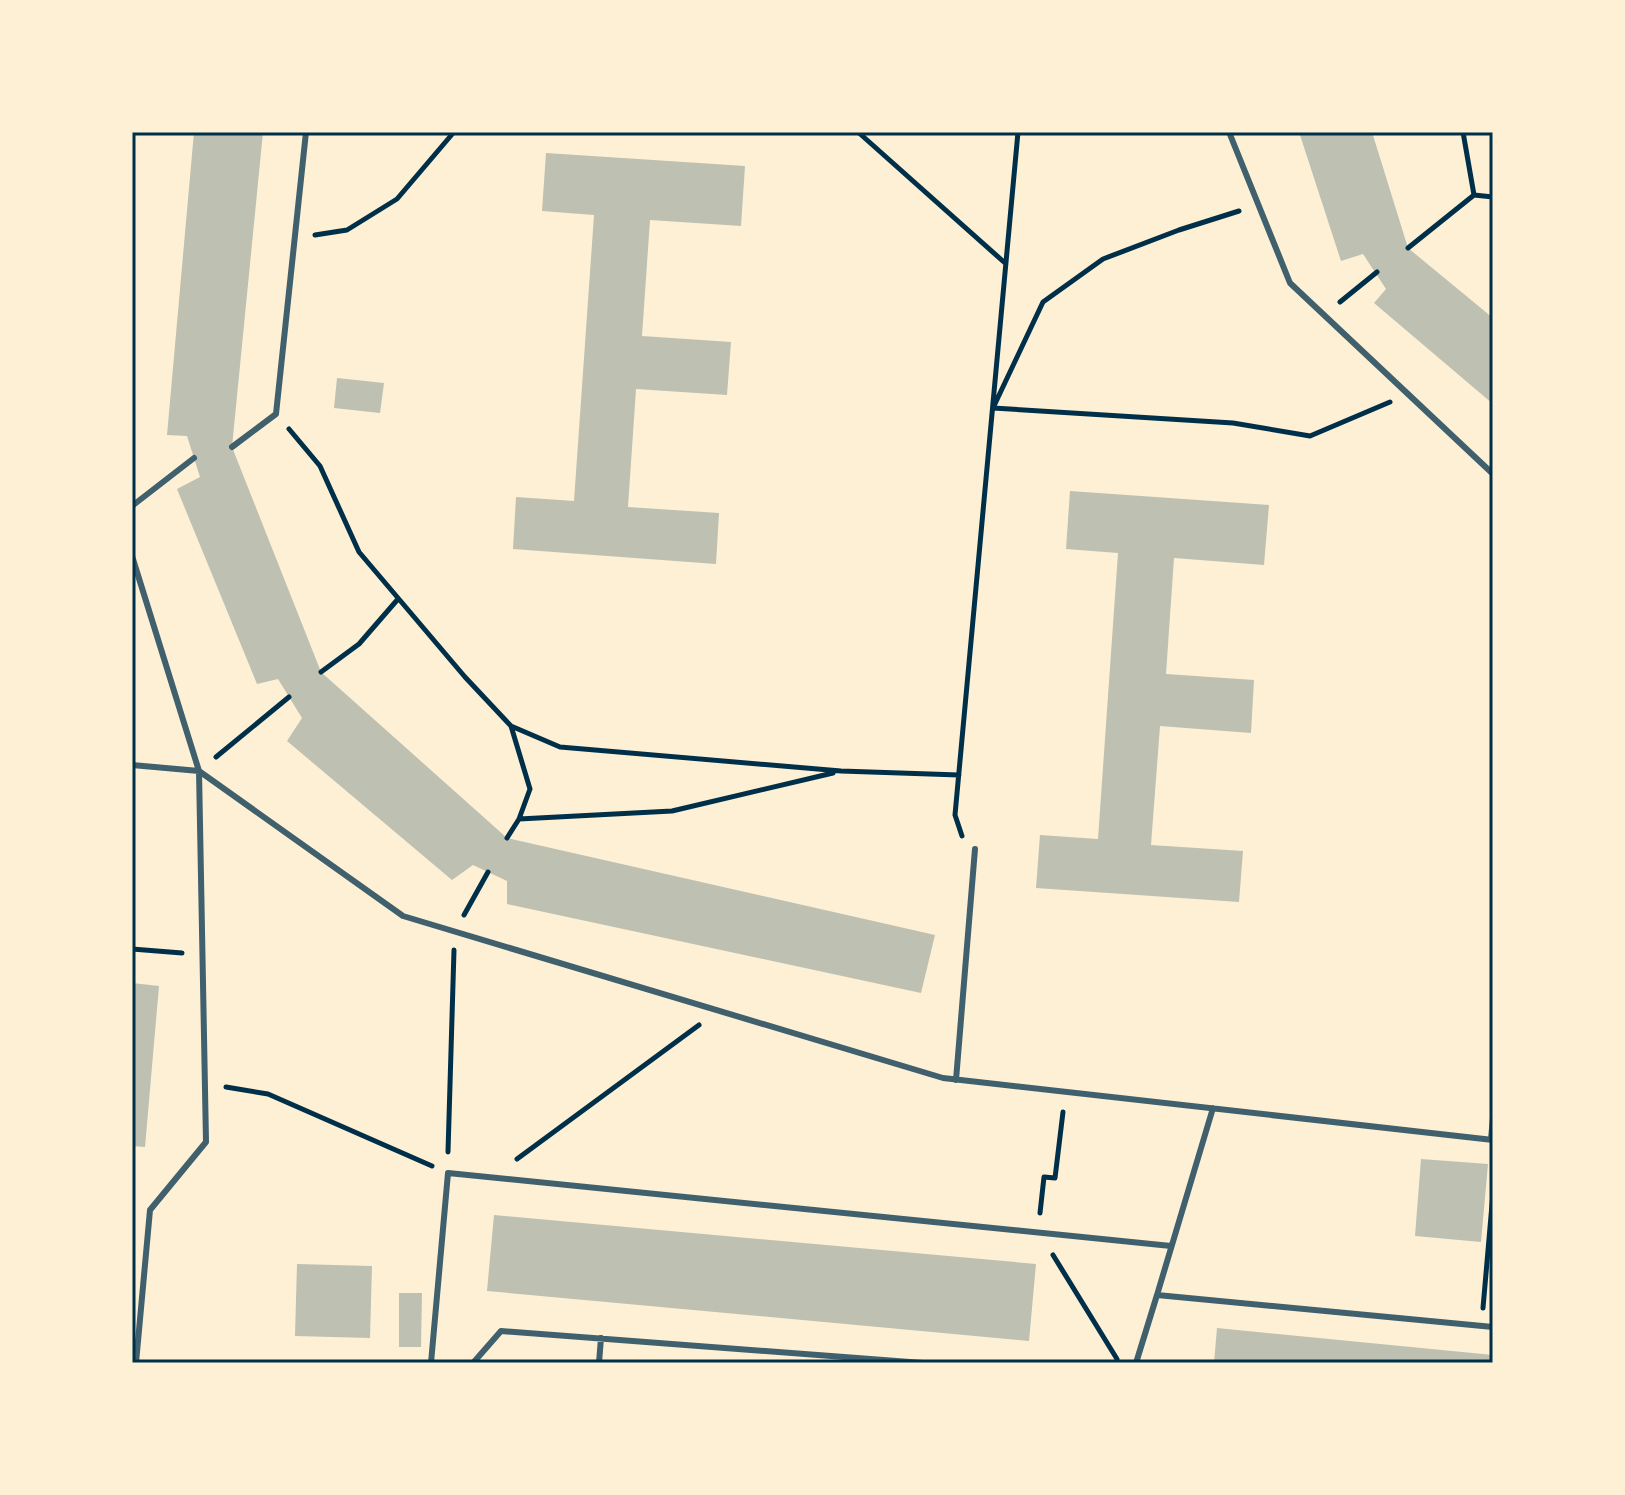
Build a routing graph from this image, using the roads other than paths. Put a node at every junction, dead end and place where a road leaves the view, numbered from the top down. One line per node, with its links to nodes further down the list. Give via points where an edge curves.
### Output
1 (306, 132): 3 (lane, via 276,414)
2 (1229, 132): 5 (lane, via 1290,283)
3 (232, 447)
4 (194, 458): 6 (lane)
5 (1493, 474)
6 (132, 506)
7 (132, 556): 9 (lane)
8 (132, 765): 9 (lane)
9 (199, 771): 11 (lane, via 403,916); 20 (lane, via 206,1142 150,1210)
10 (975, 849): 11 (lane)
11 (956, 1080): 12 (lane)
12 (1213, 1108): 14 (lane); 15 (lane)
13 (1493, 1118): 14 (lane)
14 (1492, 1140)
15 (1171, 1246): 16 (lane); 21 (lane, via 448,1173)
16 (1157, 1295): 17 (lane); 26 (lane)
17 (1493, 1327)
18 (601, 1338): 19 (lane); 22 (lane, via 501,1331); 23 (lane)
19 (787, 1352): 24 (lane); 25 (lane)
20 (136, 1363)
21 (431, 1363)
22 (473, 1363)
23 (599, 1363)
24 (786, 1363)
25 (923, 1363)
26 (1136, 1363)

